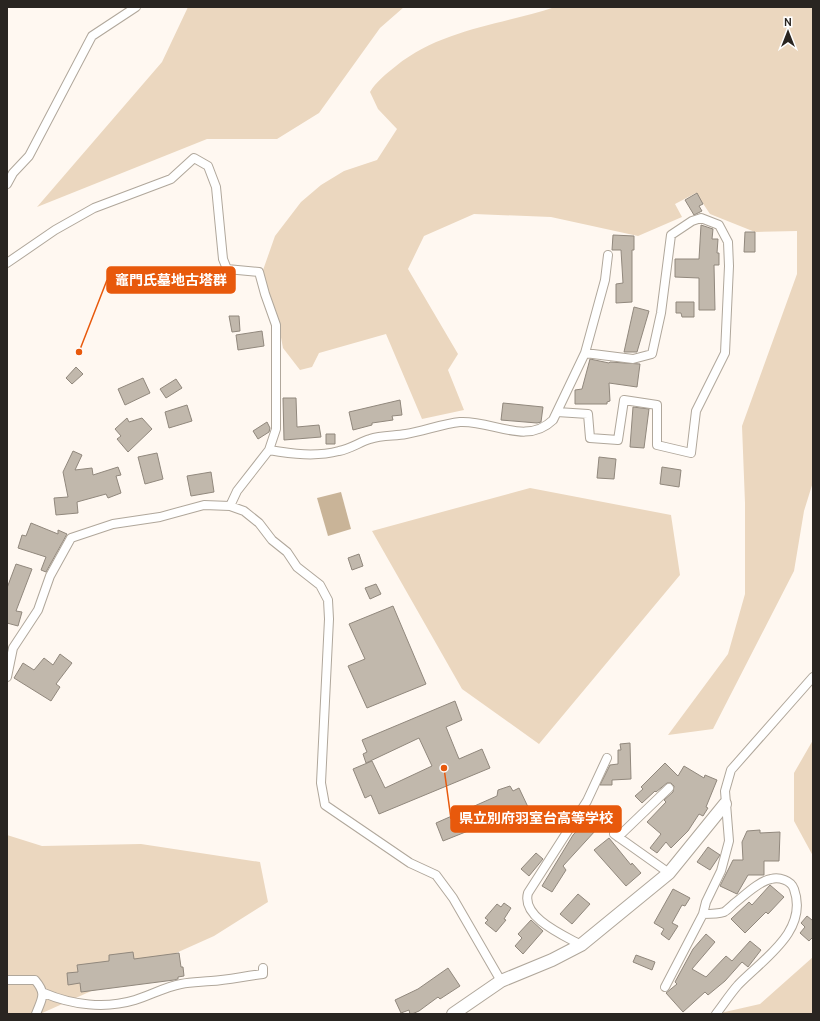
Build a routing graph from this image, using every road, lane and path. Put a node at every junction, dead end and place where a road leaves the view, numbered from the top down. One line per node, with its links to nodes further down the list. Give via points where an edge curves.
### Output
1 (136, 7): 2 (street, via 92,36 29,156 13,173)
2 (7, 184)
3 (608, 256): 5 (street, via 605,280)
4 (7, 263): 7 (street, via 54,230 94,208 171,180 194,158 208,166 216,186 223,259 227,269 259,272 276,325 276,429)
5 (585, 353): 6 (street); 6 (street, via 633,359 652,354 661,313 671,235 701,218 722,228 728,242 729,266 725,353 696,411 691,453 658,446 657,405 624,400 618,440 590,438 588,414)
6 (557, 412): 7 (street, via 546,426 522,432 460,422 372,438 339,451 300,455)
7 (269, 450): 8 (street, via 237,491)
8 (230, 506): 10 (street, via 204,505 160,517 113,524 72,538 50,576 38,610 13,648); 19 (street, via 244,511 259,523 272,540 287,552 297,567 320,585 328,600 321,783 325,805 410,863 436,875 453,898)
9 (813, 676): 13 (street, via 731,770 725,791)
10 (7, 677)
11 (607, 758): 16 (street, via 587,801 528,893 526,901 544,924)
12 (669, 788): 14 (street, via 616,836)
13 (725, 804): 14 (street); 15 (street, via 729,841 721,871)
14 (669, 873): 16 (street)
15 (703, 914): 20 (street); 24 (street, via 725,912 770,879 780,878 788,882 793,886 796,896 796,911 788,934 776,951 738,986)
16 (581, 945): 19 (street)
17 (262, 968): 21 (street, via 262,974 182,984 164,988 137,1000 113,1004 76,1004 61,1001)
18 (7, 980): 21 (street, via 35,980)
19 (501, 981): 23 (street)
20 (665, 987)
21 (44, 993): 22 (street)
22 (36, 1014)
23 (453, 1014)
24 (716, 1014)

